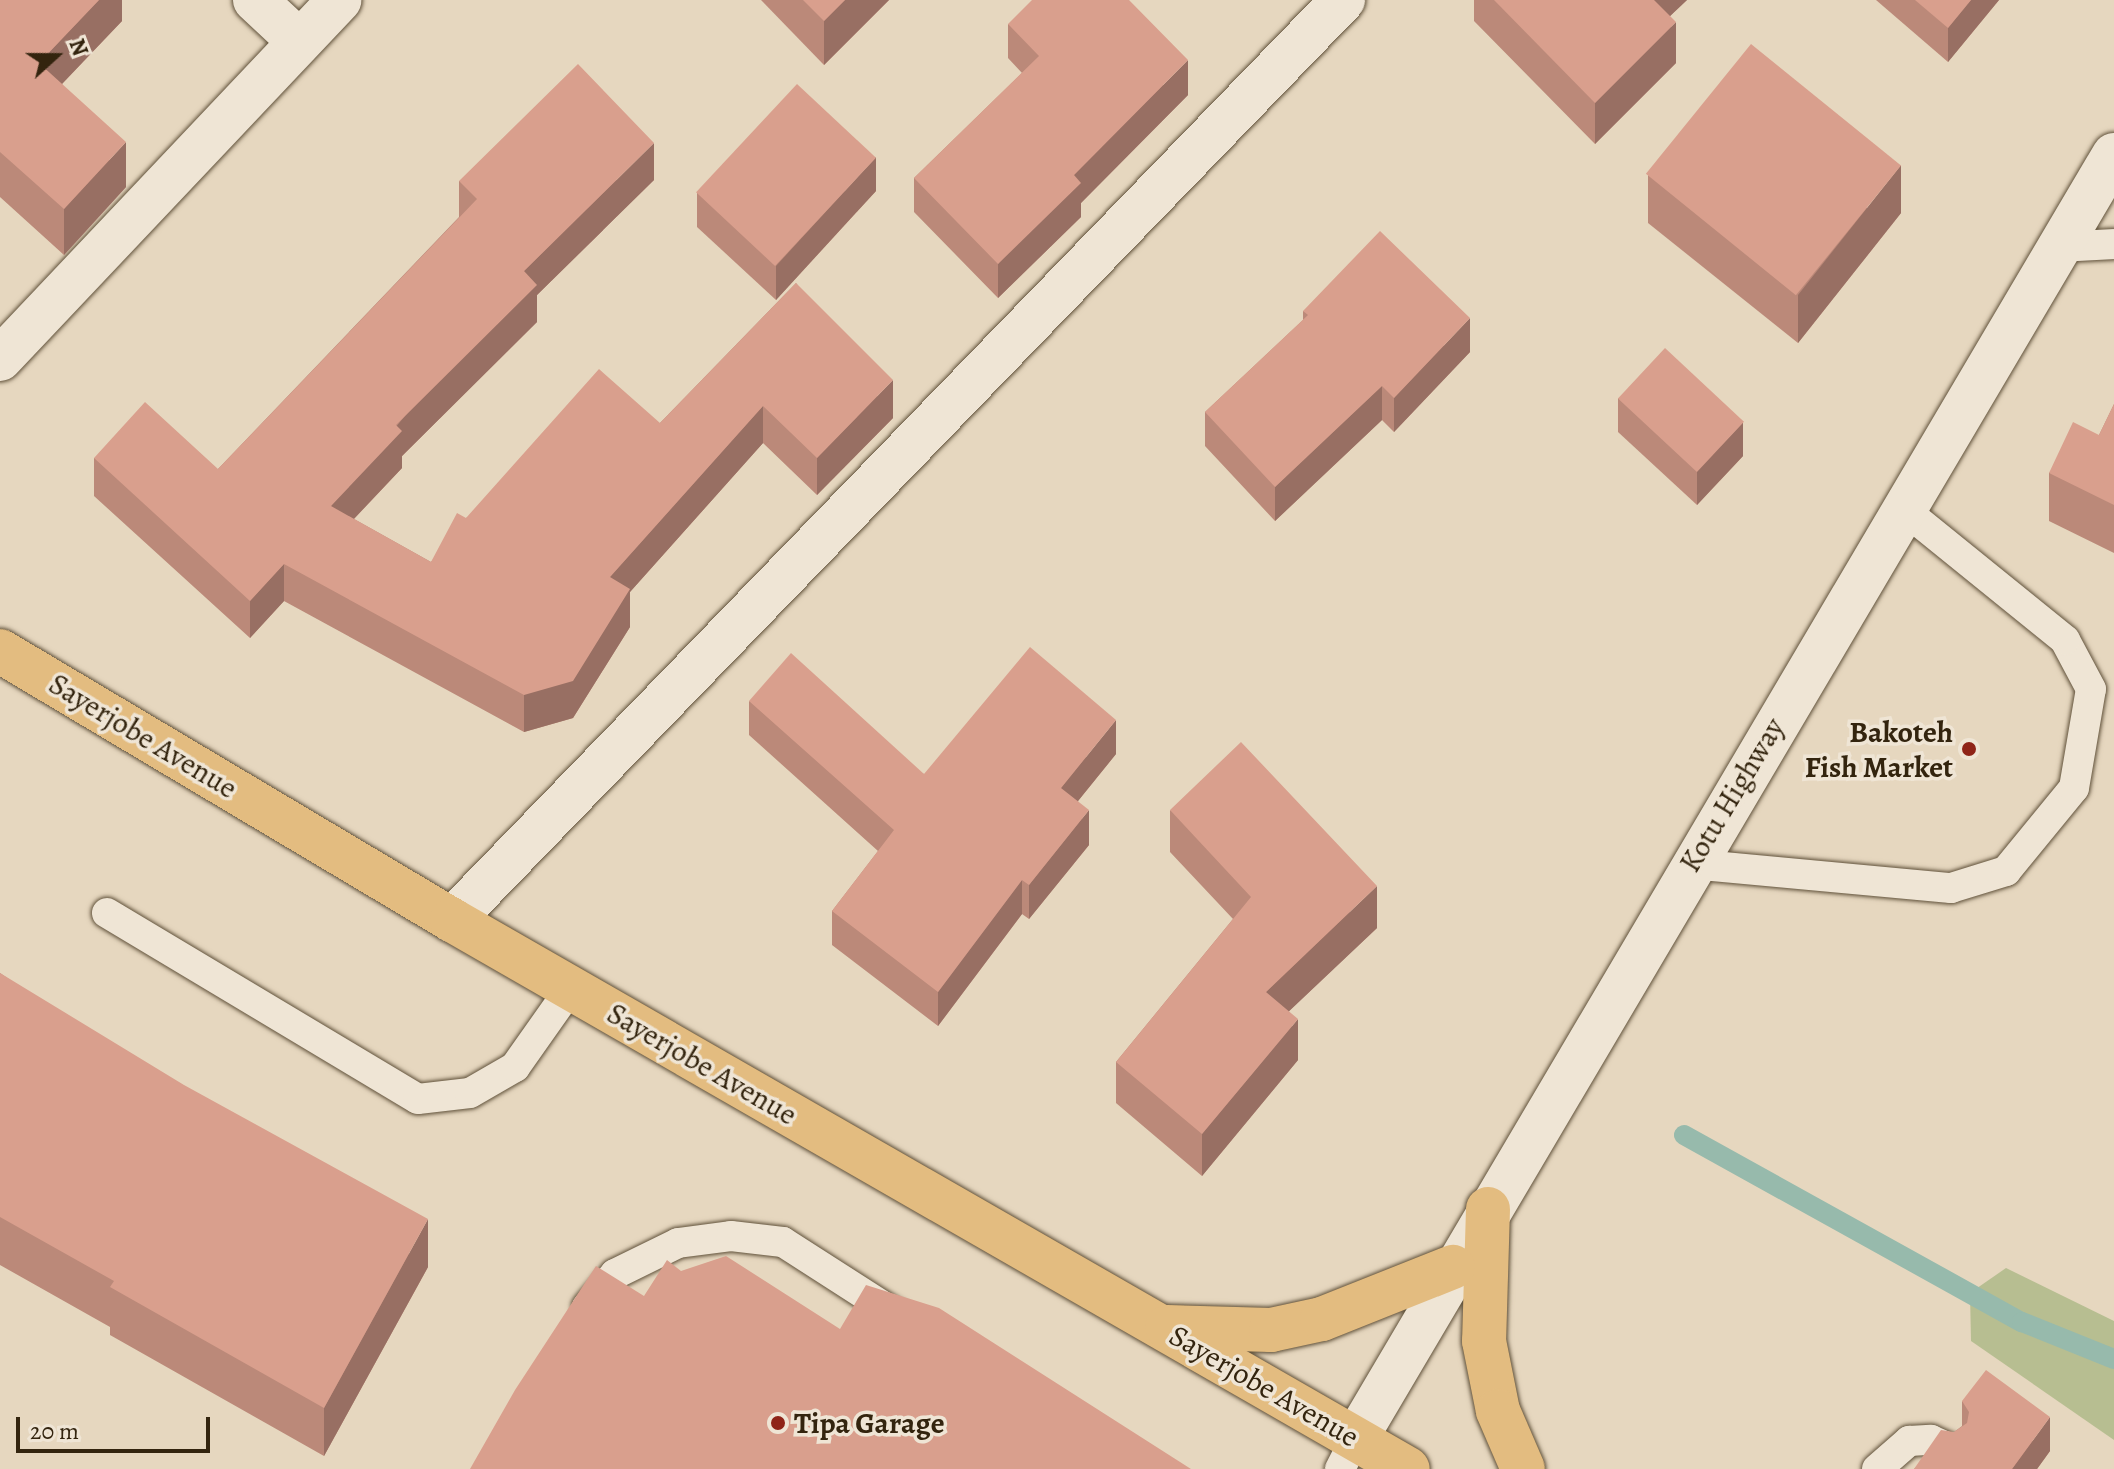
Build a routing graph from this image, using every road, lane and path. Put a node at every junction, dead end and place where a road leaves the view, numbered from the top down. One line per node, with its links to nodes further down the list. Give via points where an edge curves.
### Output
1 (255, 0): 4 (street)
2 (340, 0): 4 (street)
3 (1343, 0): 13 (street)
4 (299, 41): 8 (street)
5 (2114, 155): 7 (street, Kotu Highway)
6 (2114, 244): 7 (lane)
7 (2059, 247): 9 (street, Kotu Highway)
8 (0, 359)
9 (1902, 508): 11 (street, Kotu Highway); 11 (lane, via 2065,640 2091,689 2074,788 2006,871 1951,888)
10 (0, 651): 13 (main road, Sayerjobe Avenue)
11 (1691, 864): 15 (street, Kotu Highway)
12 (107, 913): 14 (lane, via 418,1099 470,1093 515,1067)
13 (452, 920): 14 (main road, Sayerjobe Avenue)
14 (570, 989): 18 (main road, Sayerjobe Avenue)
15 (1488, 1209): 16 (street, Kotu Highway); 23 (main road, via 1484,1341 1498,1411)
16 (1453, 1267): 18 (main road, via 1322,1319 1271,1330); 21 (street, Kotu Highway)
17 (914, 1326): 19 (lane, via 783,1242 731,1236 678,1243 615,1274)
18 (1161, 1327): 21 (main road, Sayerjobe Avenue)
19 (570, 1330)
20 (1951, 1449): 24 (lane, via 1931,1440 1909,1441)
21 (1348, 1454): 22 (main road, Sayerjobe Avenue)
22 (1408, 1469)
23 (1523, 1469)
24 (1877, 1469)

